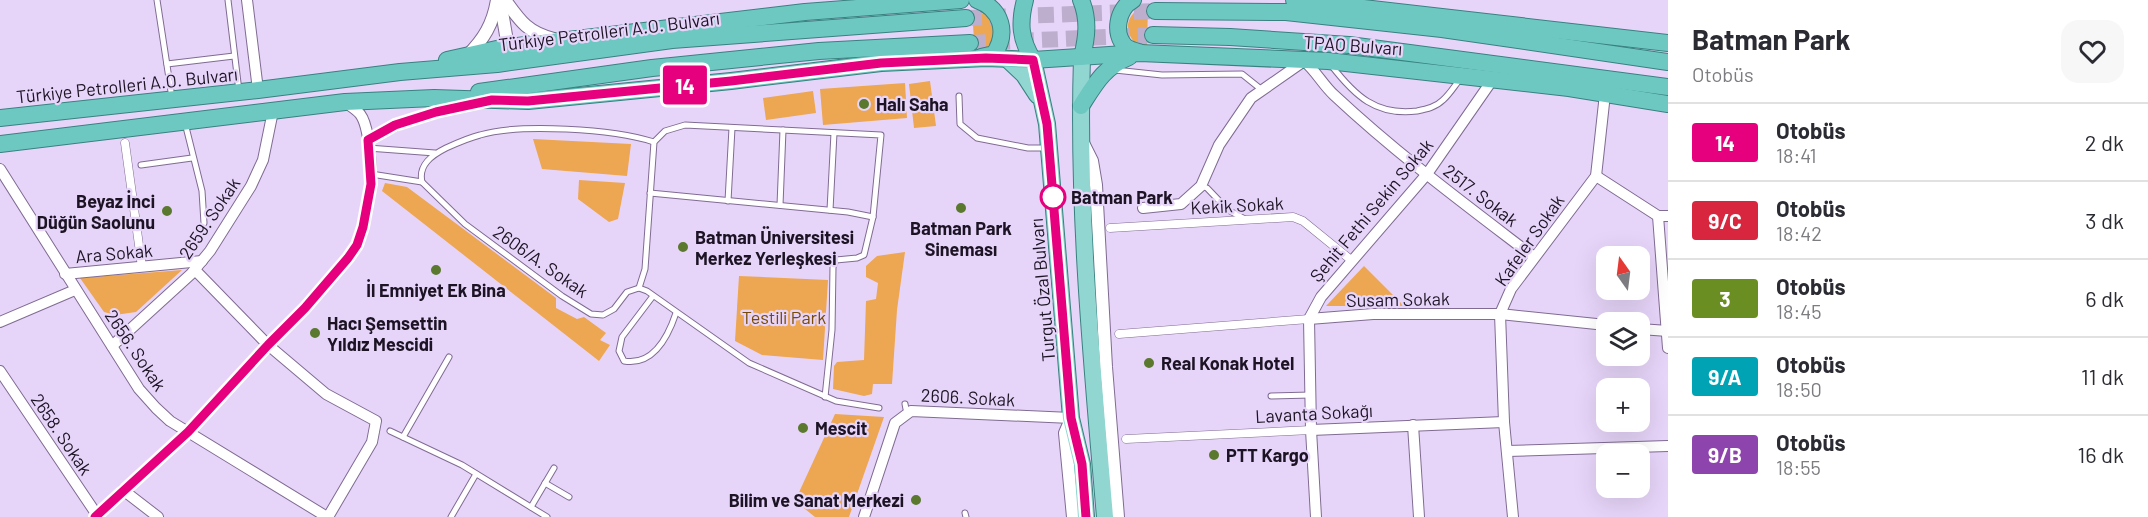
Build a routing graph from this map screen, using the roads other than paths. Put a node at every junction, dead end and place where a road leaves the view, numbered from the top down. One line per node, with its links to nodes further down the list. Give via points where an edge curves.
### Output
1 (157, 0): 31 (lane)
2 (228, 0): 23 (lane)
3 (247, 0): 37 (street)
4 (498, 0): 20 (street); 24 (street, via 481,42)
5 (505, 0): 18 (street, via 530,30)
6 (961, 0): 13 (highway, Türkiye Petrolleri A.O. Bulvarı)
7 (977, 0): 21 (highway, via 999,16 1002,36 994,54)
8 (1025, 0): 27 (highway, via 1021,33)
9 (1081, 0): 25 (highway, via 1087,31)
10 (1133, 0): 22 (highway, via 1122,10 1118,32 1128,48)
11 (1294, 0): 12 (highway, TPAO Bulvarı)
12 (1299, 0): 14 (highway, TPAO Bulvarı)
13 (927, 1): 18 (highway, Türkiye Petrolleri A.O. Bulvarı)
14 (1346, 3): 19 (highway, TPAO Bulvarı)
15 (1155, 11): 30 (highway, TPAO Bulvarı, via 1286,12 1442,29)
16 (966, 18): 33 (highway, Türkiye Petrolleri A.O. Bulvarı, via 672,40 496,64)
17 (1153, 35): 36 (highway, TPAO Bulvarı, via 1349,45)
18 (567, 40): 20 (highway, Türkiye Petrolleri A.O. Bulvarı)
19 (1668, 43)
20 (508, 47): 24 (highway, Türkiye Petrolleri A.O. Bulvarı)
21 (969, 51): 26 (highway); 42 (highway, via 783,54); 44 (highway, via 720,82 528,101)
22 (1140, 52): 25 (highway, TPAO Bulvarı); 28 (highway, TPAO Bulvarı); 32 (highway)
23 (234, 56): 31 (lane); 39 (lane)
24 (467, 56): 33 (highway, Türkiye Petrolleri A.O. Bulvarı)
25 (1082, 57): 27 (highway, TPAO Bulvarı); 48 (main road)
26 (1007, 59): 27 (highway); 46 (main road, via 1024,75)
27 (1033, 60): 46 (main road, Turgut Özal Bulvarı)
28 (1304, 61): 29 (highway, TPAO Bulvarı); 38 (street); 66 (street, 2517. Sokak, via 1332,94)
29 (1328, 61): 34 (highway, TPAO Bulvarı); 34 (lane, via 1369,104 1387,111 1430,109 1443,101)
30 (1668, 62)
31 (167, 64): 43 (lane)
32 (1108, 68): 38 (lane, via 1162,75 1242,74); 48 (highway)
33 (400, 72): 37 (highway, Türkiye Petrolleri A.O. Bulvarı)
34 (1463, 75): 35 (highway, TPAO Bulvarı)
35 (1492, 79): 40 (highway, TPAO Bulvarı); 66 (street, Şehit Fethi Sekin Sokak)
36 (1668, 87)
37 (258, 90): 39 (highway, Türkiye Petrolleri A.O. Bulvarı)
38 (1264, 91): 69 (street, via 1251,98 1219,145)
39 (239, 93): 43 (highway, Türkiye Petrolleri A.O. Bulvarı)
40 (1605, 94): 47 (highway, TPAO Bulvarı); 67 (street)
41 (959, 96): 60 (lane, via 960,124 977,138)
42 (434, 98): 44 (highway); 45 (highway)
43 (173, 100): 50 (highway, Türkiye Petrolleri A.O. Bulvarı)
44 (492, 100): 59 (street, via 395,125)
45 (345, 102): 49 (highway); 59 (street, via 361,115)
46 (1043, 104): 60 (main road, Turgut Özal Bulvarı)
47 (1668, 104)
48 (1081, 106): 55 (main road)
49 (273, 111): 51 (highway); 82 (street, 2659. Sokak, via 263,160 251,186)
50 (0, 118)
51 (184, 122): 58 (highway); 62 (lane)
52 (732, 128): 53 (lane); 56 (lane, via 685,125 665,131); 71 (lane)
53 (783, 130): 54 (lane); 72 (lane)
54 (834, 133): 74 (lane); 76 (lane, via 881,135)
55 (1082, 140): 129 (main road, via 1086,267); 130 (street, via 1092,161 1096,185)
56 (654, 141): 61 (lane, via 590,131 514,129 482,134); 70 (lane)
57 (125, 143): 83 (street)
58 (0, 144)
59 (368, 144): 61 (lane); 65 (street)
60 (1049, 148): 105 (main road, Turgut Özal Bulvarı)
61 (435, 153): 68 (lane, via 425,162 420,175)
62 (192, 158): 63 (lane); 78 (lane, via 202,191)
63 (141, 165)
64 (0, 169): 84 (street, 2656. Sokak)
65 (371, 174): 68 (lane); 96 (street, via 357,245 305,308)
66 (1427, 174): 80 (street, 2517. Sokak); 81 (street, Şehit Fethi Sekin Sokak)
67 (1596, 176): 75 (street); 80 (street, Kafeler Sokak)
68 (422, 182): 85 (lane, 2606/A. Sokak, via 465,224 591,314 609,312 627,292)
69 (1201, 186): 73 (street, via 1181,204); 77 (lane, via 1228,210)
70 (650, 193): 71 (lane); 85 (lane, via 645,269)
71 (728, 201): 72 (lane)
72 (780, 206): 74 (lane)
73 (1143, 208)
74 (830, 210): 76 (lane)
75 (1663, 216): 94 (street)
76 (873, 217): 103 (lane, via 864,255 836,260 833,267)
77 (1247, 220): 79 (street, Kekik Sokak); 81 (street, Kekik Sokak, via 1293,217)
78 (204, 223)
79 (1110, 228)
80 (1533, 257): 89 (street, Kafeler Sokak, via 1511,289)
81 (1351, 260): 90 (street, Şehit Fethi Sekin Sokak, via 1321,297)
82 (198, 266): 83 (street, Ara Sokak); 96 (street); 97 (street, 2659. Sokak)
83 (142, 267): 84 (street, Ara Sokak)
84 (65, 274): 86 (street, 2656. Sokak)
85 (639, 288): 87 (lane)
86 (75, 290): 91 (street); 97 (street, 2656. Sokak)
87 (653, 296): 88 (lane); 88 (lane, via 622,337 619,351 624,361 635,363 649,358 661,345)
88 (676, 313): 103 (lane, via 749,363)
89 (1500, 315): 90 (street, Susam Sokak, via 1373,314); 92 (street, Susam Sokak); 106 (street, Kafeler Sokak)
90 (1310, 319): 95 (street, Susam Sokak); 101 (street, Şehit Fethi Sekin Sokak)
91 (0, 322)
92 (1596, 324)
93 (1650, 330): 94 (street)
94 (1667, 331): 98 (street)
95 (1119, 334)
96 (268, 345): 110 (street); 123 (street, via 326,393 376,421 372,442)
97 (112, 346): 110 (street, 2656. Sokak, via 139,389 170,421)
98 (1668, 348)
99 (450, 357): 111 (lane)
100 (0, 371): 121 (street, 2658. Sokak)
101 (1311, 395): 102 (lane); 108 (street, Şehit Fethi Sekin Sokak)
102 (1271, 396)
103 (825, 397): 104 (lane)
104 (879, 408)
105 (1071, 418): 126 (street, 2606. Sokak, via 908,407 895,423); 127 (street, via 1065,433); 128 (main road, Turgut Özal Bulvarı, via 1082,464)
106 (1504, 422): 107 (street, Lavanta Sokağı); 114 (street, Kafeler Sokak)
107 (1413, 425): 108 (street, Lavanta Sokağı); 132 (street)
108 (1311, 430): 112 (street, Lavanta Sokağı); 131 (street, Şehit Fethi Sekin Sokak)
109 (390, 431): 111 (lane)
110 (188, 432): 118 (street); 123 (street, 2656. Sokak)
111 (403, 437): 116 (lane)
112 (1125, 439)
113 (1668, 446): 114 (street)
114 (1507, 451): 133 (street, Kafeler Sokak)
115 (554, 468): 117 (lane)
116 (476, 474): 120 (lane); 124 (lane)
117 (545, 483): 119 (lane); 120 (lane)
118 (123, 490): 121 (street); 122 (street)
119 (569, 497)
120 (531, 507): 125 (lane)
121 (96, 516)
122 (158, 517)
123 (328, 517)
124 (451, 517)
125 (547, 517)
126 (864, 517)
127 (1072, 517)
128 (1086, 517)
129 (1105, 517)
130 (1118, 517)
131 (1316, 517)
132 (1419, 517)
133 (1513, 517)

